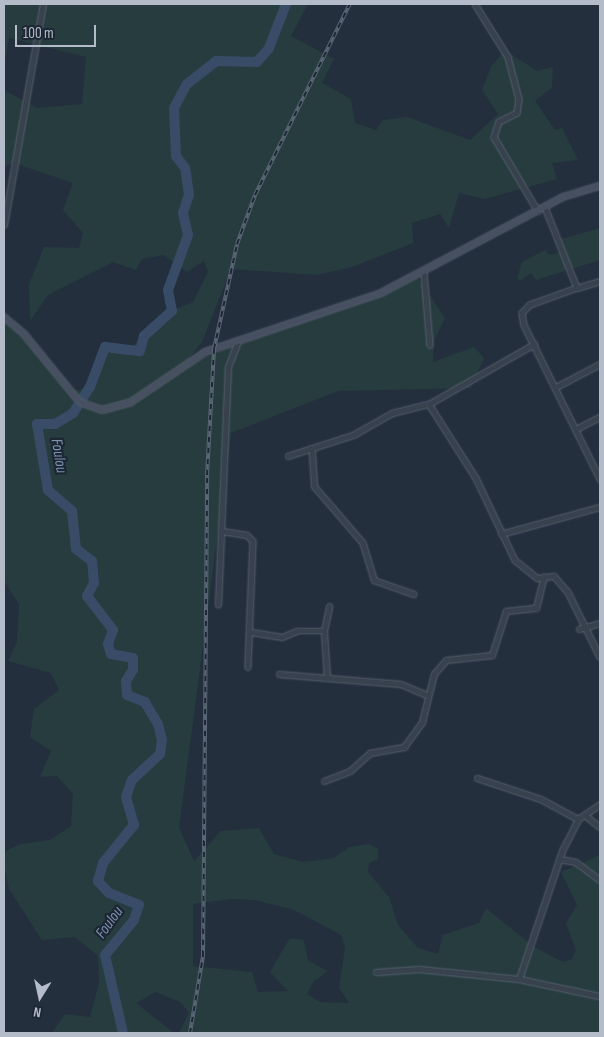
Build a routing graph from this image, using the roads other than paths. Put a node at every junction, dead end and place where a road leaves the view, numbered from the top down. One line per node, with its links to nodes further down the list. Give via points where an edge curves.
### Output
1 (43, 4): 6 (street)
2 (475, 4): 5 (street, via 508,56 519,99 517,113 499,122 494,137)
3 (600, 186): 4 (street)
4 (545, 207): 5 (street); 9 (street, via 552,232 576,276)
5 (538, 211): 7 (street)
6 (4, 225)
7 (424, 272): 11 (street, via 381,293); 13 (street)
8 (600, 281): 9 (street)
9 (577, 288): 12 (street, via 522,313)
10 (4, 317): 11 (street, via 24,334 80,402 102,410 131,402 205,352)
11 (238, 340): 23 (street, via 228,368)
12 (534, 344): 15 (street); 16 (street)
13 (430, 345)
14 (600, 364): 15 (street)
15 (556, 387): 18 (street)
16 (429, 404): 19 (street, via 392,413 353,435); 24 (street, via 476,478)
17 (600, 417): 18 (street)
18 (576, 429): 21 (street)
19 (312, 448): 20 (street); 26 (street, via 315,487 363,543 374,580)
20 (288, 456)
21 (600, 479)
22 (600, 507): 24 (street)
23 (222, 531): 27 (street); 33 (street, via 247,535 253,541)
24 (501, 534): 25 (street, via 514,560 537,578)
25 (544, 577): 30 (street, via 554,576 568,592 580,622); 38 (street, via 536,608 506,610 492,655 446,660 434,674)
26 (414, 594)
27 (218, 605)
28 (329, 607): 32 (street)
29 (600, 622): 30 (street)
30 (589, 628): 31 (street); 34 (street)
31 (579, 629)
32 (324, 631): 33 (street, via 297,631 282,637); 37 (street)
33 (251, 632): 35 (street)
34 (600, 657)
35 (248, 667)
36 (280, 674): 37 (street)
37 (327, 678): 38 (street, via 401,684)
38 (426, 695): 40 (street, via 422,722 404,747 370,752 350,771)
39 (477, 778): 43 (street, via 541,799)
40 (324, 781)
41 (600, 804): 42 (street)
42 (585, 814): 43 (street); 44 (street)
43 (578, 819): 45 (street)
44 (600, 827)
45 (559, 859): 46 (street, via 576,862); 48 (street)
46 (600, 880)
47 (376, 972): 48 (street, via 418,969)
48 (519, 979): 49 (street)
49 (600, 996)

